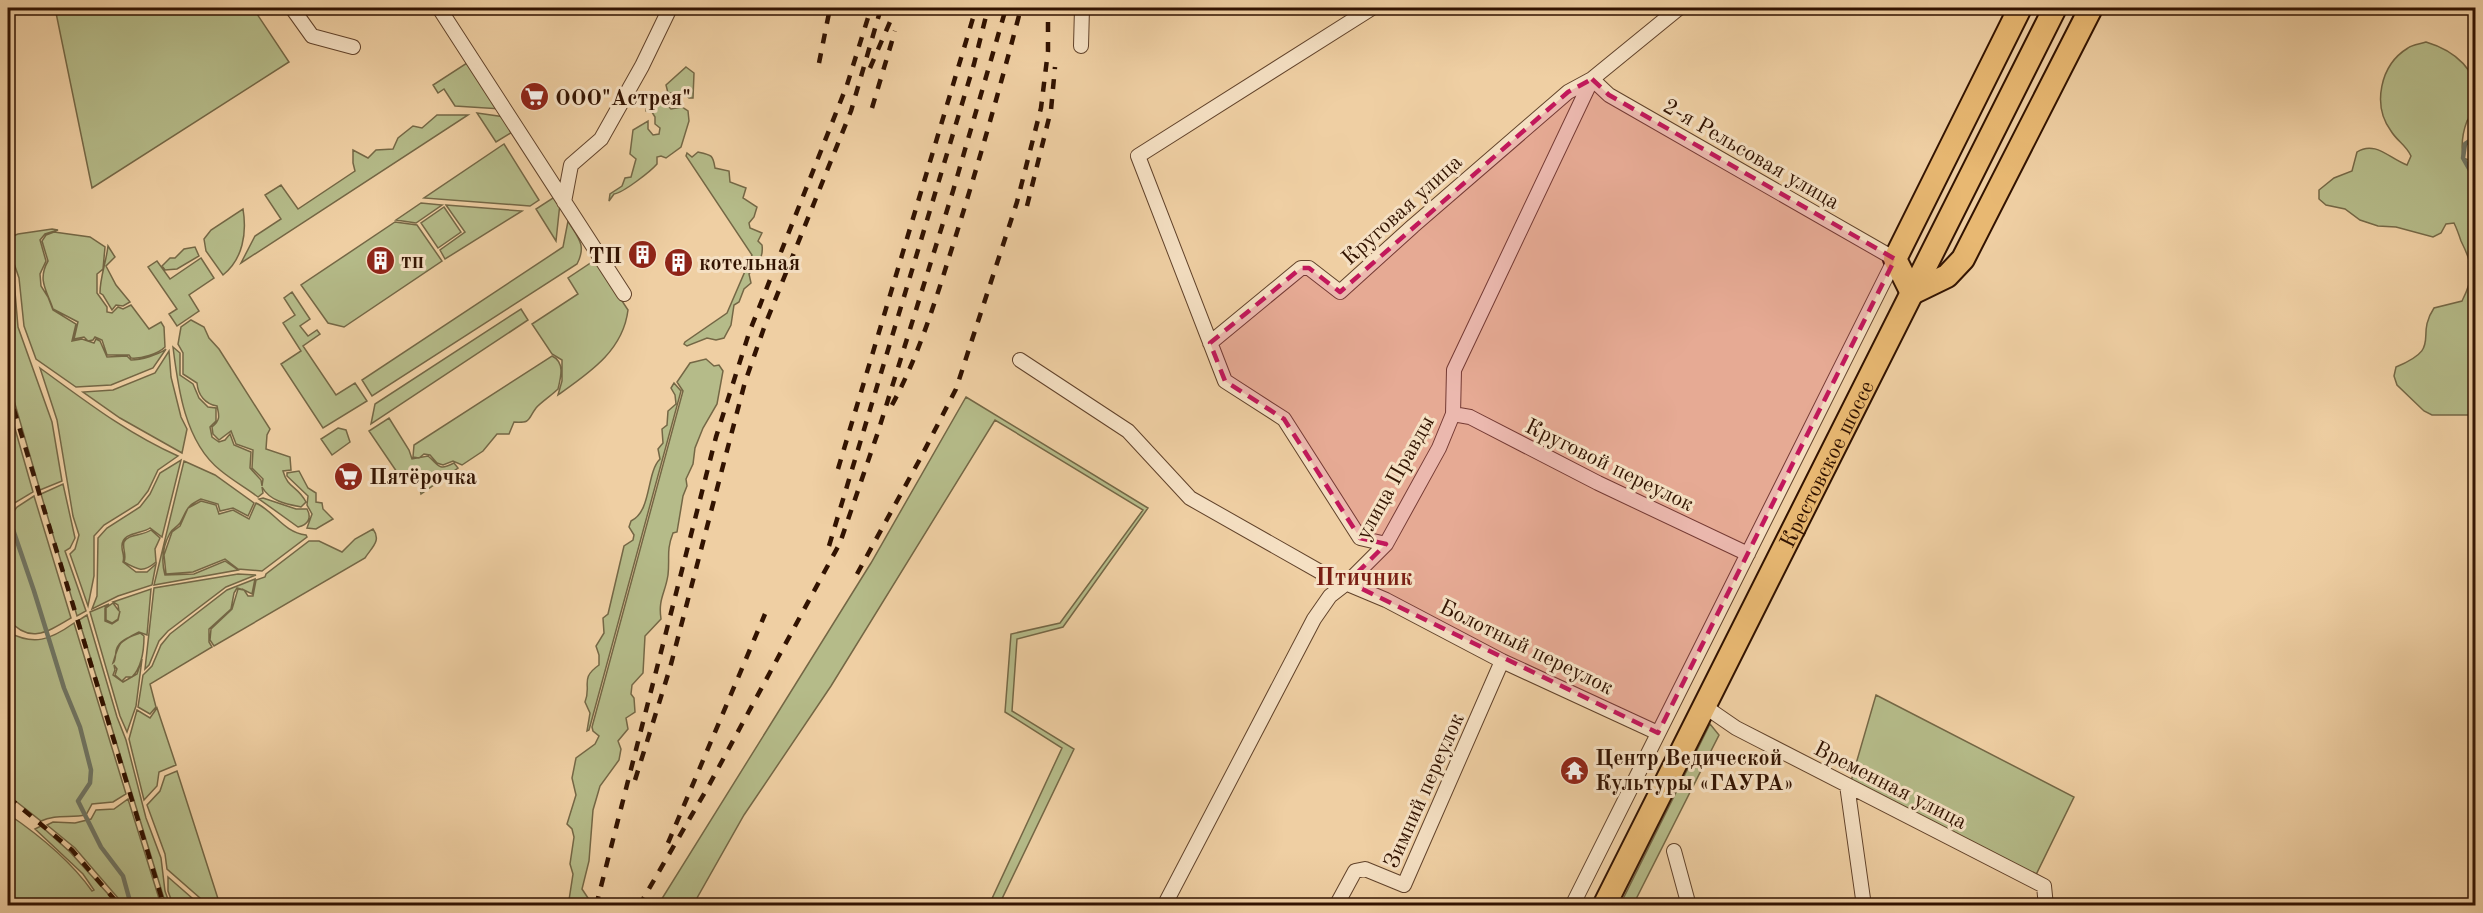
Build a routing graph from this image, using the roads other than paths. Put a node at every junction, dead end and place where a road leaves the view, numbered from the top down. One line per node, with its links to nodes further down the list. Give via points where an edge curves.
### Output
1 (292, 8): 11 (street, via 312,36)
2 (439, 8): 13 (street)
3 (670, 8): 13 (street, via 601,139 571,165)
4 (1082, 8): 10 (street)
5 (1372, 8): 17 (street, via 1138,156)
6 (1678, 8): 12 (street, улица Правды)
7 (2020, 8): 14 (main road)
8 (2091, 8): 15 (main road, via 1963,259 1947,276)
9 (2052, 15): 15 (main road, Крестовское шоссе)
10 (1081, 46)
11 (354, 47)
12 (1592, 79): 14 (street, 2-я Рельсовая улица, via 1609,95); 17 (street, Круговая улица, via 1568,92 1340,292 1309,268 1301,268); 19 (street, улица Правды, via 1454,370)
13 (564, 202): 16 (street)
14 (1895, 259): 15 (main road); 21 (street)
15 (1912, 293): 24 (main road, Крестовское шоссе)
16 (624, 294)
17 (1210, 343): 20 (street, via 1225,381 1284,419 1360,538)
18 (1020, 360): 22 (street, Болотный переулок, via 1128,431 1190,498 1324,574)
19 (1453, 414): 20 (street, улица Правды, via 1439,448); 21 (street, Круговой переулок, via 1470,417)
20 (1386, 544): 22 (street, улица Правды)
21 (1748, 554): 25 (street)
22 (1348, 582): 23 (street, Болотный переулок); 28 (street, улица Правды, via 1330,596 1314,619)
23 (1502, 661): 25 (street, Болотный переулок); 29 (street, Зимний переулок, via 1404,885 1365,869 1355,871)
24 (1704, 706): 26 (street, Временная улица, via 1736,728); 31 (main road, Крестовское шоссе)
25 (1658, 733): 30 (street)
26 (1847, 785): 33 (street); 34 (street, Временная улица, via 2044,886)
27 (1674, 851): 32 (street)
28 (1164, 906)
29 (1336, 906)
30 (1572, 906)
31 (1604, 906)
32 (1689, 906)
33 (1864, 906)
34 (2046, 906)

